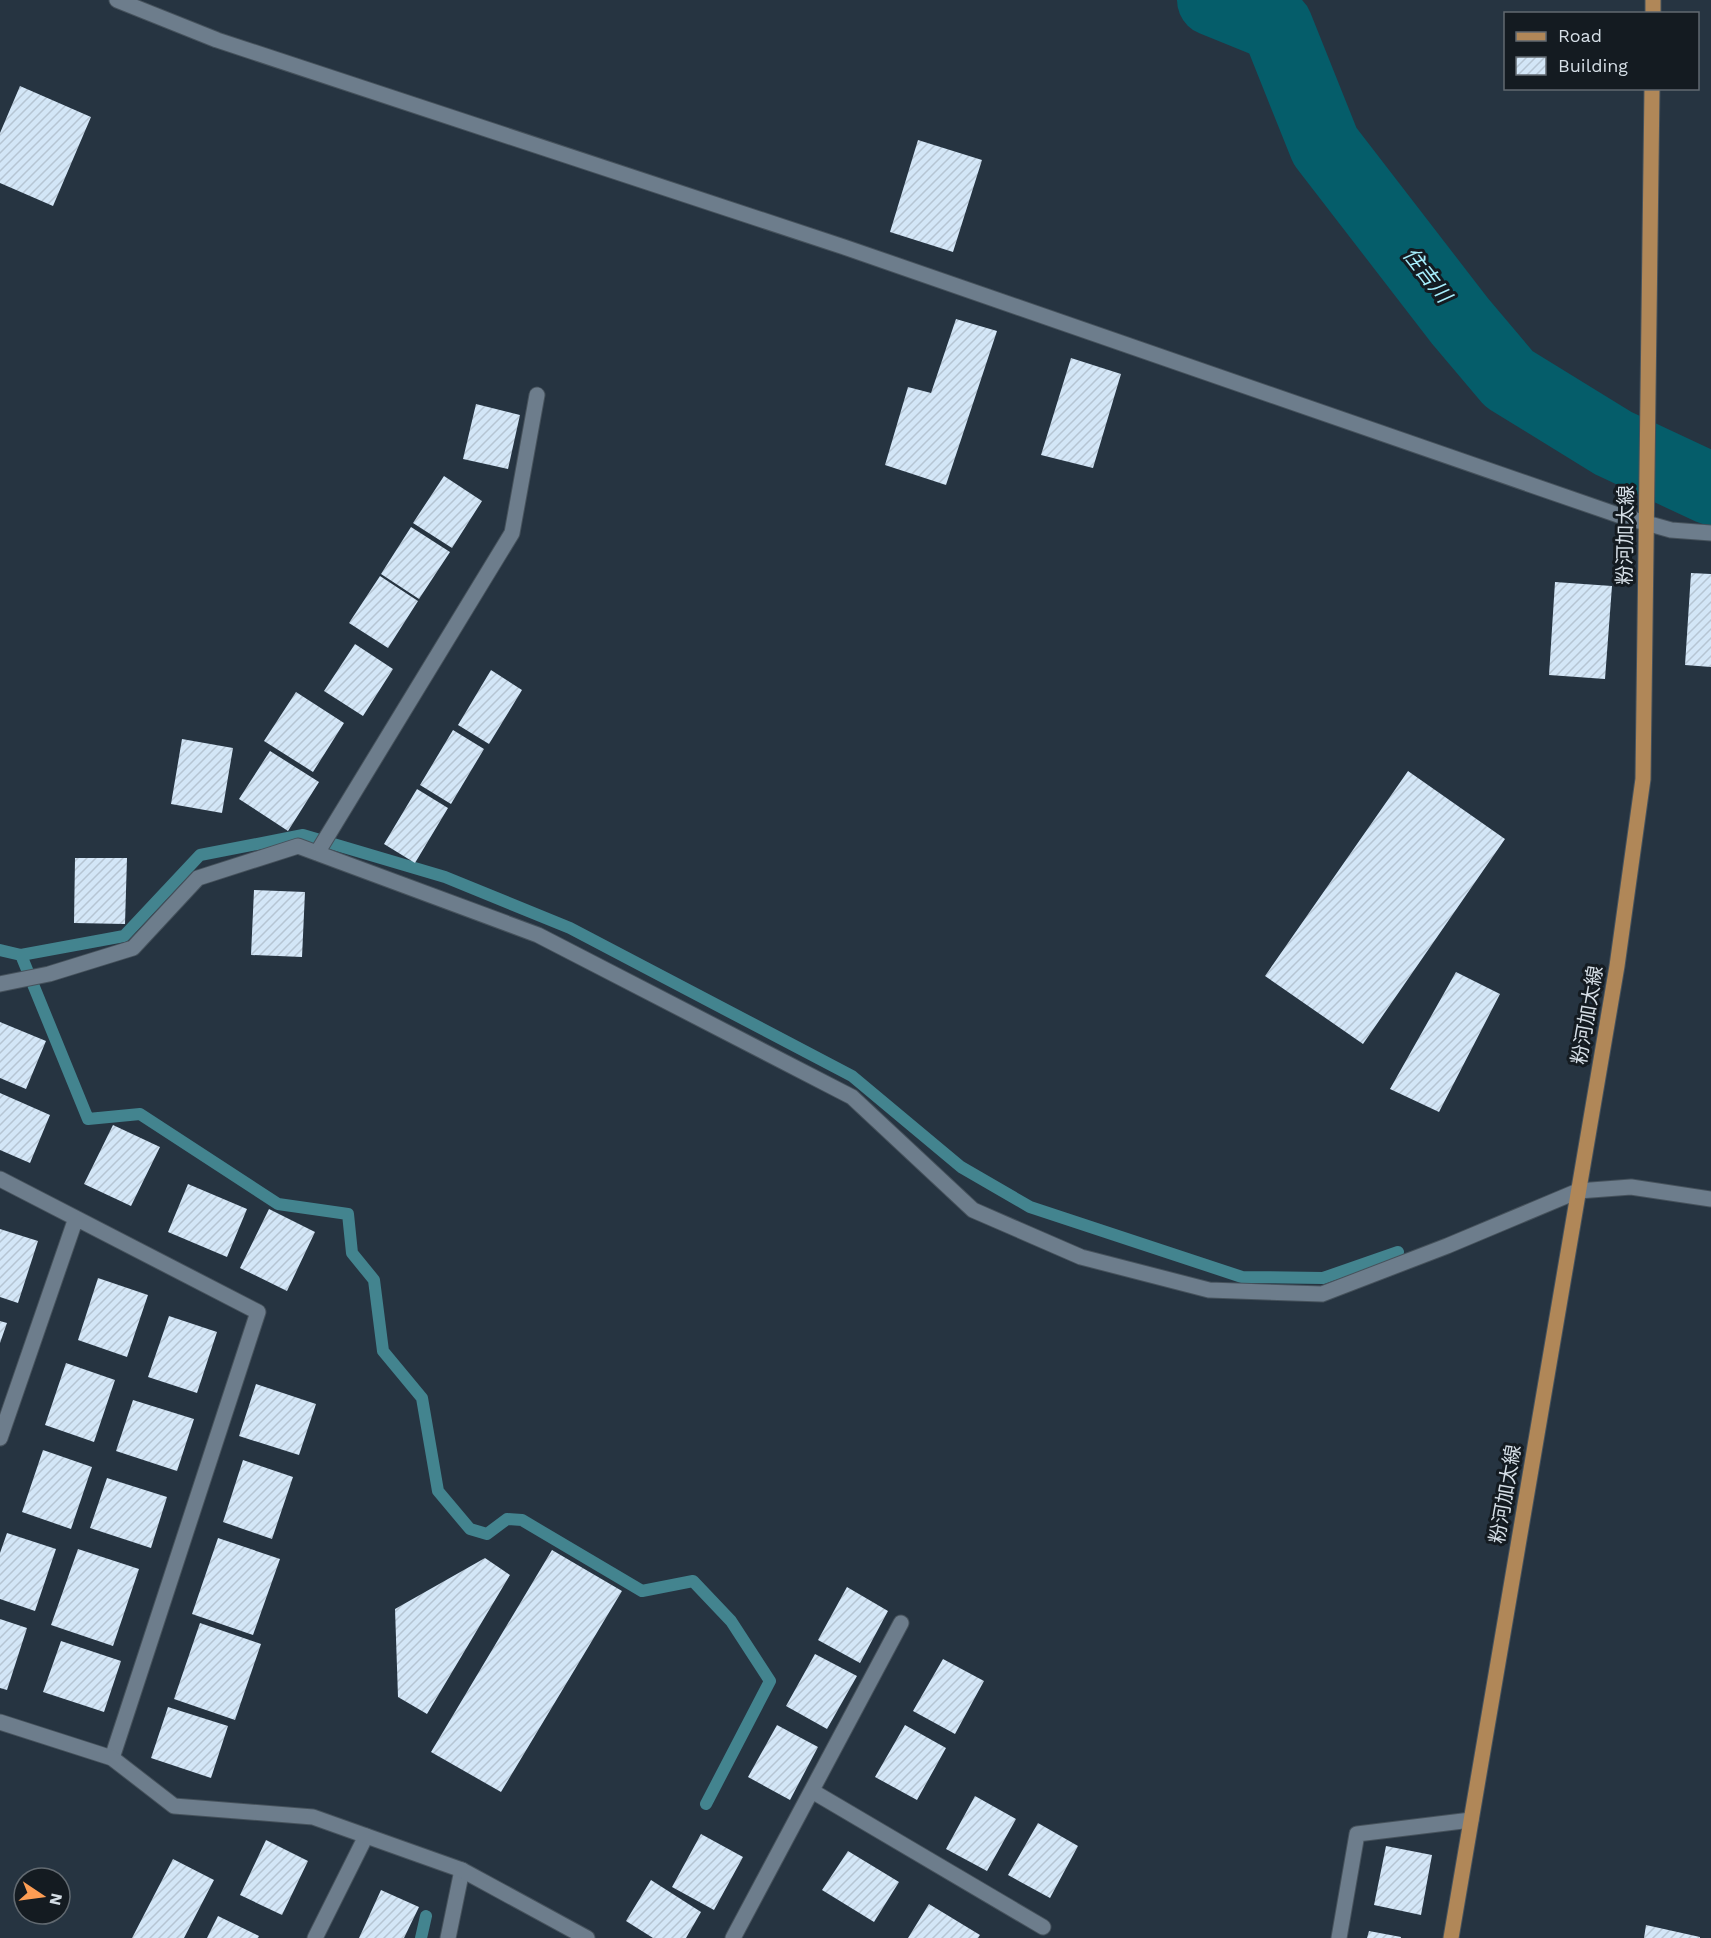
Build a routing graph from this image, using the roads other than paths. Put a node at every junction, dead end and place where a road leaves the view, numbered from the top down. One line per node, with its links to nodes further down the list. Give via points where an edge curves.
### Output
1 (117, 0): 4 (street, via 217,40 855,251)
2 (1652, 90): 4 (main road, 粉河加太線, via 1650,408)
3 (537, 395): 6 (street, via 512,532)
4 (1645, 524): 5 (street); 9 (main road, 粉河加太線, via 1643,779 1617,966)
5 (1711, 533)
6 (317, 853): 7 (street, via 298,846 198,878 133,948 49,974); 9 (street, via 538,935 852,1097 973,1210 1081,1257 1209,1290 1322,1294)
7 (0, 984)
8 (0, 1179): 11 (street)
9 (1578, 1191): 10 (street, via 1631,1188); 17 (main road, 粉河加太線)
10 (1711, 1199)
11 (76, 1218): 12 (street); 15 (street, via 258,1312)
12 (0, 1438)
13 (902, 1623): 16 (street)
14 (0, 1722): 15 (street)
15 (112, 1758): 18 (street, via 174,1806 314,1817)
16 (812, 1791): 20 (street); 24 (street)
17 (1470, 1820): 25 (street, via 1357,1834); 26 (main road, 粉河加太線)
18 (366, 1836): 19 (street); 21 (street)
19 (462, 1870): 22 (street); 23 (street)
20 (1043, 1927)
21 (315, 1938)
22 (448, 1938)
23 (587, 1938)
24 (733, 1938)
25 (1339, 1938)
26 (1450, 1938)

